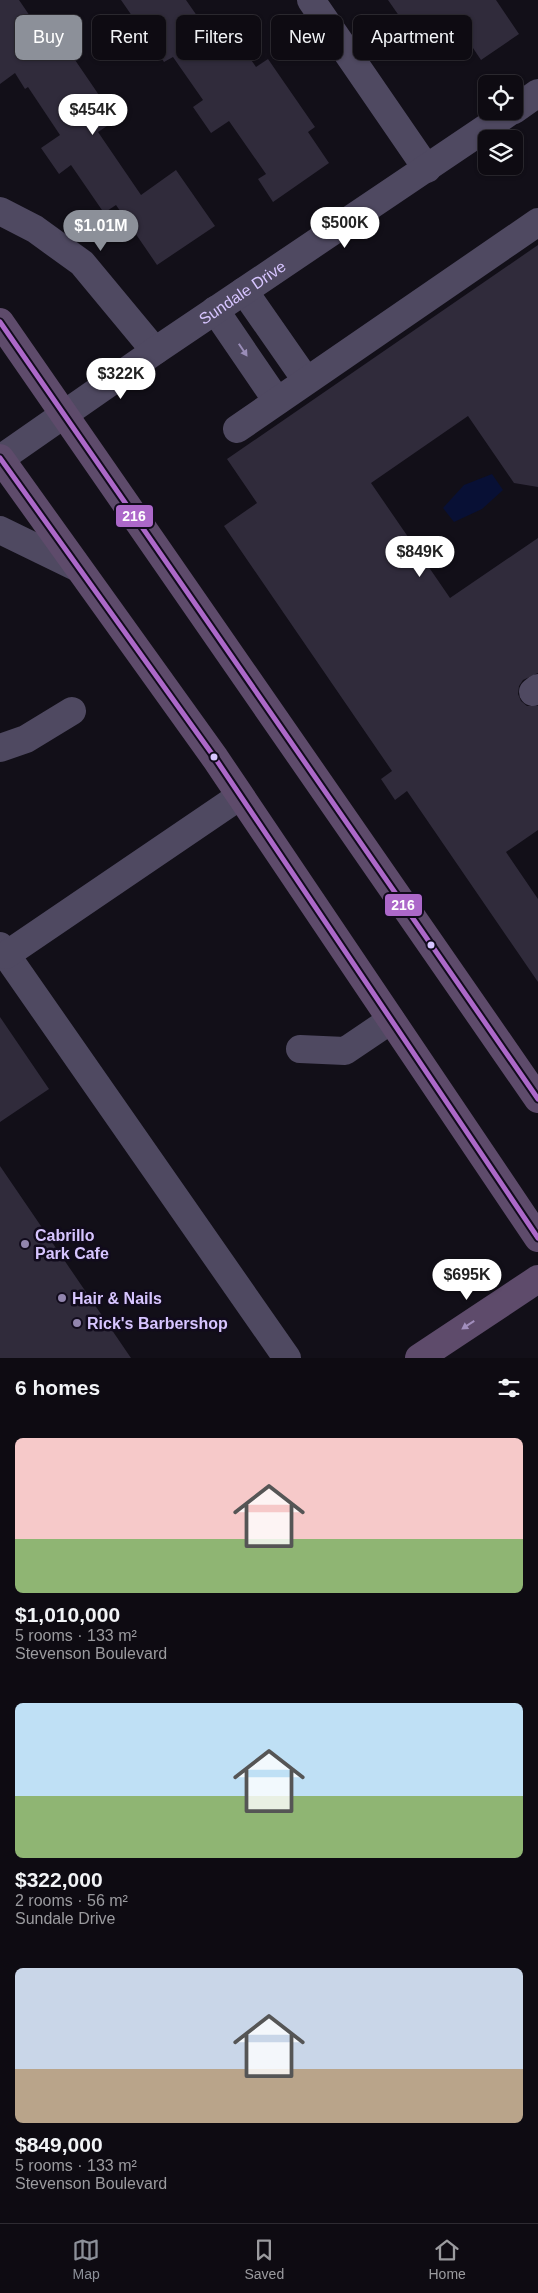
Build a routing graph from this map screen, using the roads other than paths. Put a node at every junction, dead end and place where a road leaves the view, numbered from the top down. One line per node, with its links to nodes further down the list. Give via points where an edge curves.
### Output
1 (311, 0): 5 (street)
2 (538, 93): 3 (street, Sundale Drive)
3 (523, 103)
4 (498, 120): 5 (street, Sundale Drive)
5 (427, 169): 8 (street, Sundale Drive)
6 (0, 211): 11 (street, via 35,229 82,263)
7 (538, 222): 12 (street)
8 (244, 290): 9 (street, Sundale Drive); 12 (street)
9 (216, 310): 11 (street, Sundale Drive); 13 (street, one-way to 13)
10 (0, 322): 14 (main road)
11 (154, 351): 14 (street, Sundale Drive)
12 (306, 380): 13 (street)
13 (277, 400): 15 (street)
14 (64, 415): 16 (street, Sundale Drive); 25 (main road)
15 (237, 428)
16 (0, 459): 18 (main road)
17 (0, 530): 18 (street)
18 (76, 567): 21 (main road)
19 (72, 711): 20 (street, via 26,739)
20 (0, 748)
21 (240, 796): 22 (street); 23 (main road)
22 (3, 950): 28 (street)
23 (391, 1020): 24 (street, via 345,1051); 26 (main road)
24 (300, 1049)
25 (538, 1099)
26 (538, 1238)
27 (538, 1279): 29 (main road, one-way to 29)
28 (287, 1358)
29 (419, 1358)

